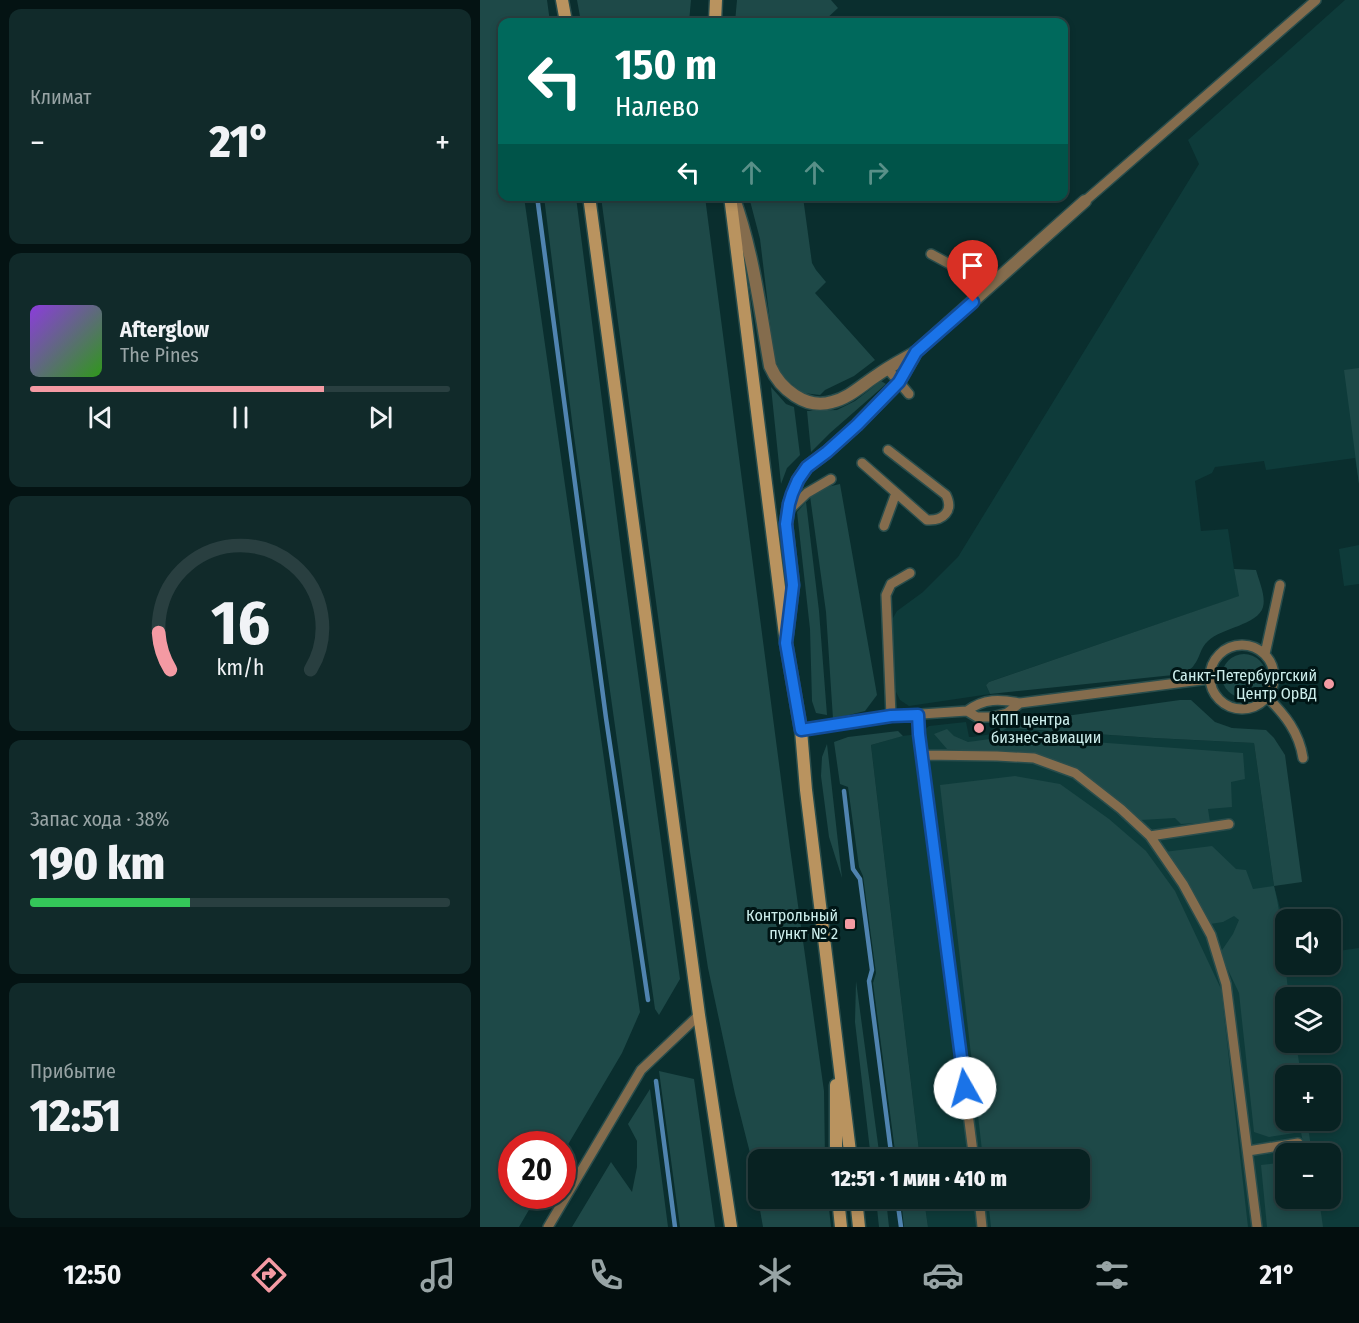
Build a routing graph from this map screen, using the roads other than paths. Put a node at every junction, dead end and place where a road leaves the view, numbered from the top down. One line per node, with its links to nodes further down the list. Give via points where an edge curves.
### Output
1 (562, 0): 4 (main road)
2 (716, 0): 5 (main road)
3 (1316, 0): 9 (lane)
4 (565, 18)
5 (715, 18)
6 (591, 201): 37 (main road)
7 (733, 201): 24 (main road)
8 (734, 201): 13 (street, via 754,272 770,366 779,381 796,397 823,404 844,397)
9 (1085, 201): 11 (street)
10 (931, 254): 11 (lane, via 959,269)
11 (981, 295): 12 (street)
12 (916, 352): 13 (street); 14 (street)
13 (887, 368): 14 (lane)
14 (899, 382): 15 (lane); 20 (street, via 857,425 807,467 798,480)
15 (909, 394)
16 (888, 450): 19 (lane, via 946,495 948,510 936,521 927,520)
17 (862, 463): 19 (lane)
18 (831, 479): 20 (lane, via 807,493)
19 (896, 493): 21 (lane)
20 (788, 511): 24 (street, via 793,585)
21 (884, 526)
22 (910, 573): 31 (lane, via 891,584 886,595)
23 (1280, 585): 25 (lane)
24 (786, 643): 32 (main road)
25 (1265, 654): 26 (lane, via 1251,646 1236,645 1222,651 1212,664); 27 (lane, via 1273,668 1274,683)
26 (1209, 679): 27 (lane, via 1214,694 1225,705 1240,710 1255,707); 28 (lane)
27 (1267, 697): 34 (lane, via 1288,719)
28 (1020, 703): 29 (lane, via 991,701); 29 (lane, via 1007,713 992,717 977,717)
29 (967, 711): 30 (lane)
30 (918, 715): 31 (lane); 33 (lane)
31 (891, 716): 32 (lane)
32 (801, 730): 38 (main road)
33 (922, 755): 36 (lane, via 1034,758 1075,773); 42 (lane)
34 (1303, 758)
35 (1229, 824): 36 (lane)
36 (1150, 836): 43 (lane, via 1211,935 1226,984)
37 (699, 1015): 47 (lane, via 641,1070); 48 (main road)
38 (836, 1033): 40 (main road); 41 (main road)
39 (1275, 1147): 43 (lane)
40 (836, 1149)
41 (850, 1149)
42 (973, 1149)
43 (1248, 1151): 52 (lane)
44 (839, 1209): 49 (main road)
45 (857, 1209): 50 (main road)
46 (980, 1209): 51 (lane)
47 (548, 1227)
48 (731, 1227)
49 (841, 1227)
50 (859, 1227)
51 (982, 1227)
52 (1257, 1227)

